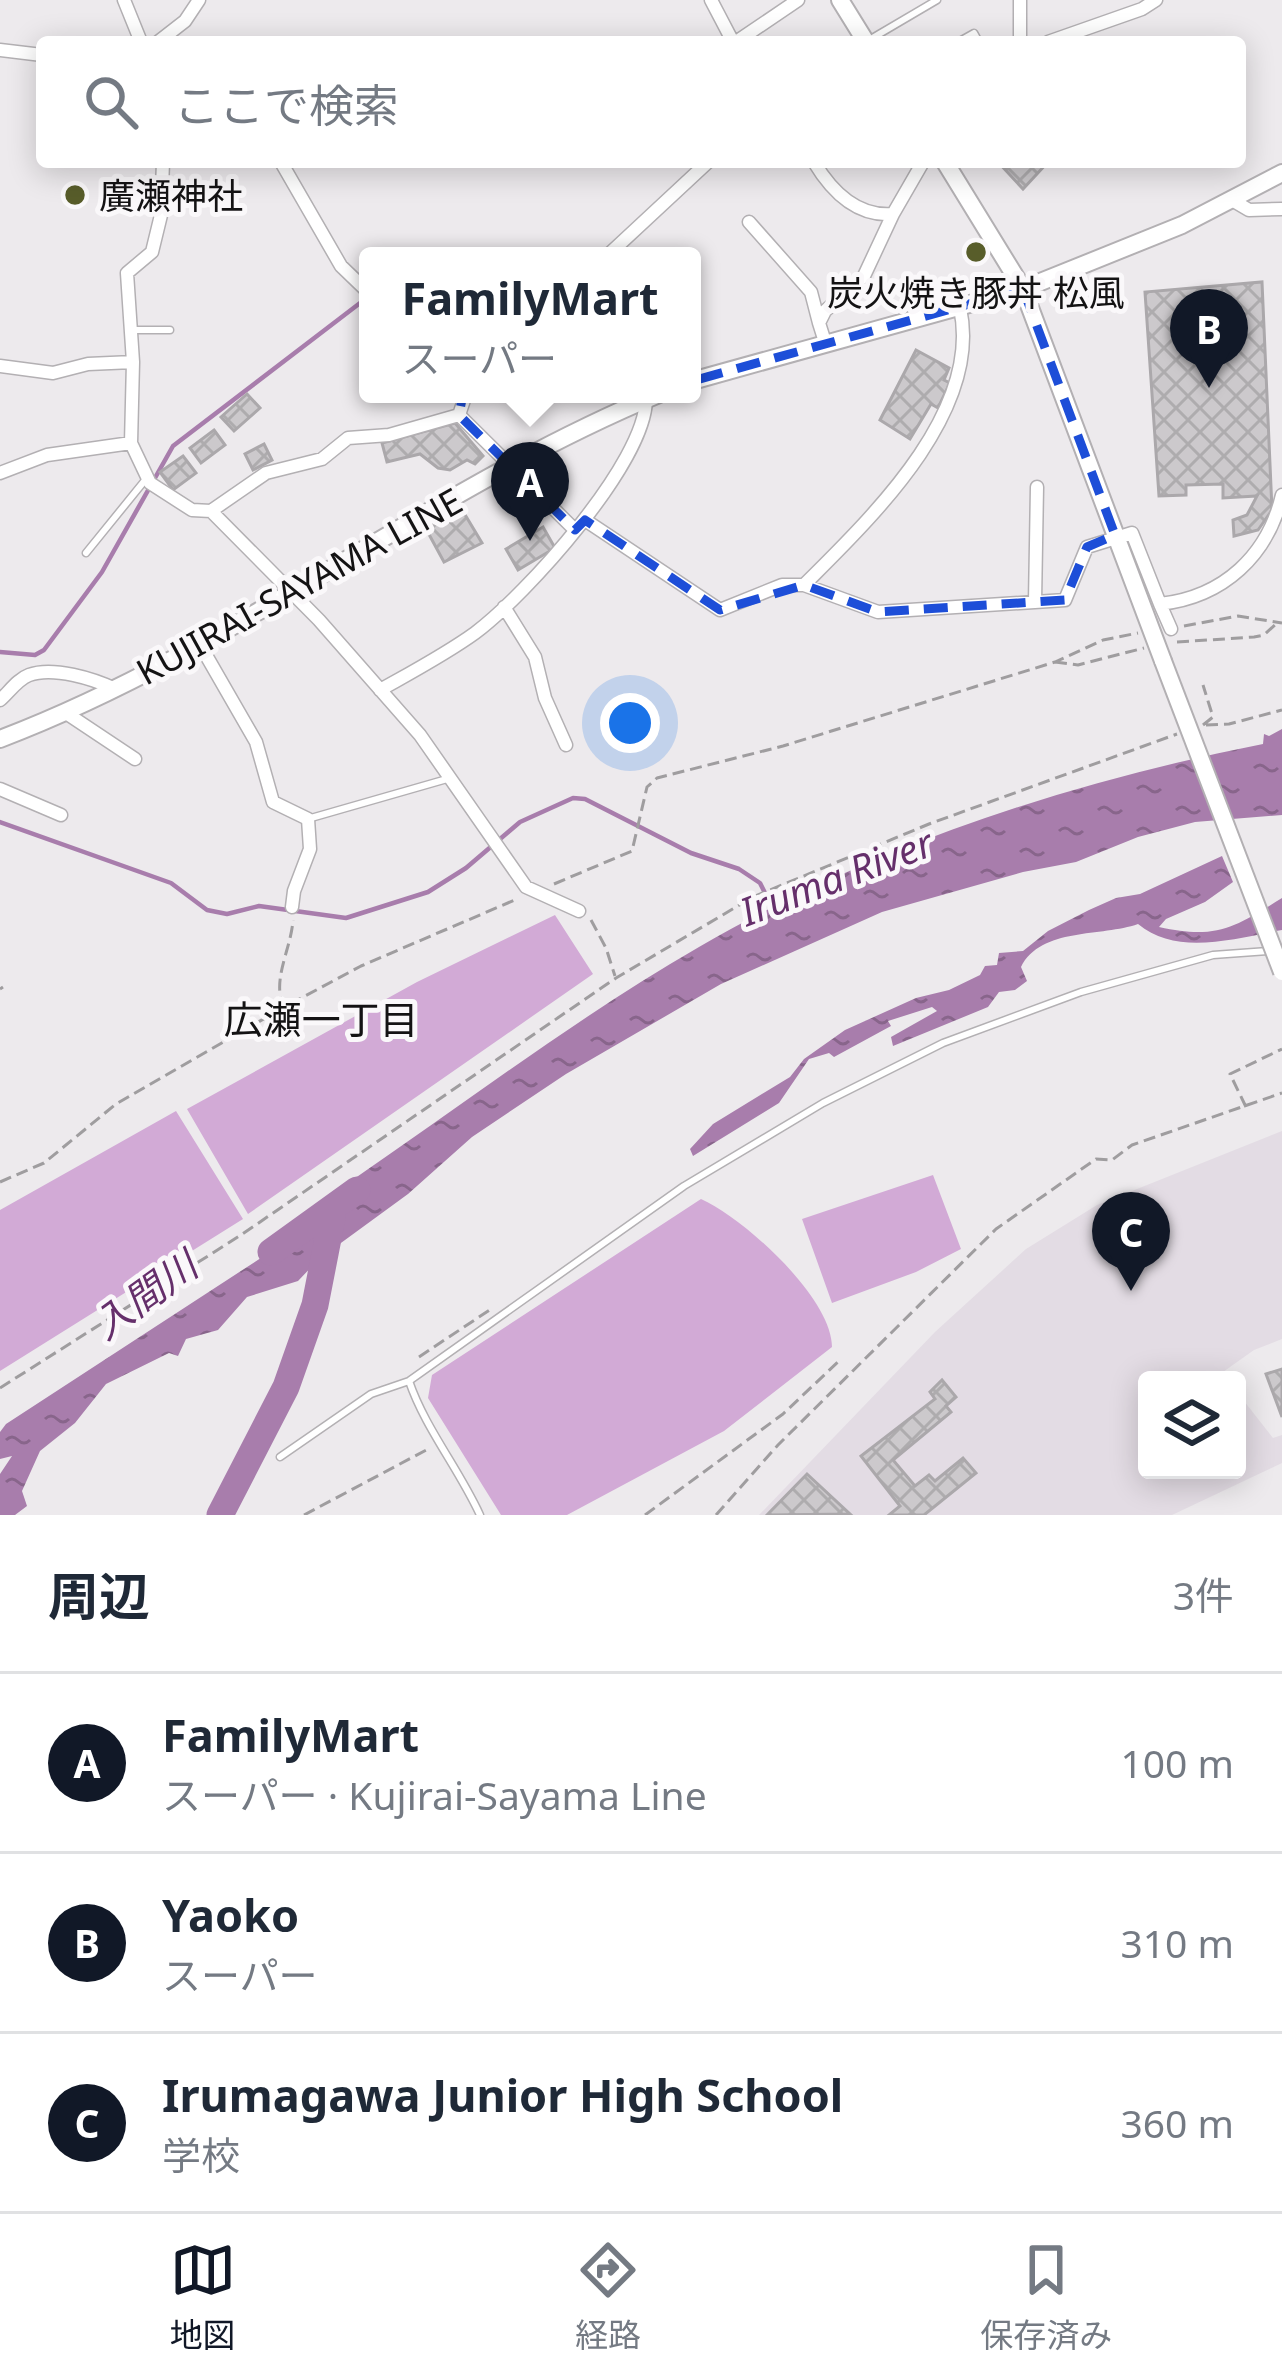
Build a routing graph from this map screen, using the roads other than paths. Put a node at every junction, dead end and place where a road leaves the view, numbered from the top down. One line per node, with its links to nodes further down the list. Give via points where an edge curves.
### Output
1 (124, 0): 9 (street)
2 (200, 0): 10 (street)
3 (711, 0): 11 (street)
4 (798, 0): 12 (street)
5 (840, 0): 13 (main road)
6 (938, 0): 14 (lane)
7 (1020, 0): 15 (street)
8 (1156, 0): 16 (street)
9 (139, 36)
10 (166, 36)
11 (731, 36)
12 (743, 36)
13 (862, 36)
14 (876, 36)
15 (1020, 36)
16 (1066, 36)
17 (0, 50): 18 (street)
18 (36, 54)
19 (163, 168): 36 (street, via 152,252 127,273)
20 (284, 168): 31 (street)
21 (702, 168): 30 (street)
22 (819, 168): 28 (street, via 847,202 872,216)
23 (920, 168): 28 (street)
24 (949, 168): 32 (main road)
25 (1282, 172): 26 (main road)
26 (1232, 200): 27 (street, via 1249,210); 32 (main road)
27 (1282, 209)
28 (893, 214): 34 (street, via 864,276)
29 (749, 222): 34 (street, via 811,292)
30 (617, 247)
31 (359, 283)
32 (1023, 290): 33 (main road); 53 (main road)
33 (960, 308): 37 (main road); 55 (street, via 966,334 936,424 886,502)
34 (819, 323): 37 (street)
35 (170, 330): 36 (lane)
36 (128, 331): 38 (street)
37 (825, 342): 40 (main road)
38 (133, 362): 39 (street, via 53,373); 45 (street)
39 (0, 366)
40 (701, 378)
41 (463, 403): 44 (street)
42 (639, 403): 46 (main road, KUJIRAI-SAYAMA LINE)
43 (651, 403): 52 (street)
44 (459, 415): 46 (street); 51 (street, via 348,438 322,459 266,473)
45 (131, 443): 47 (street, via 47,455); 48 (street)
46 (508, 468): 52 (street); 56 (main road, KUJIRAI-SAYAMA LINE)
47 (0, 473)
48 (148, 481): 51 (street, via 192,510); 54 (lane)
49 (1037, 487): 57 (street)
50 (1282, 495): 58 (street, via 1274,528 1229,580)
51 (212, 512): 56 (street)
52 (580, 525): 55 (street, via 720,610 782,585); 59 (street)
53 (1115, 536): 57 (street, via 1087,547 1065,600); 58 (street, via 1136,534); 76 (main road, bridge)
54 (86, 554)
55 (804, 585): 57 (street, via 878,612)
56 (289, 592): 61 (main road, KUJIRAI-SAYAMA LINE); 63 (street)
57 (1034, 602)
58 (1160, 604): 60 (street)
59 (504, 607): 63 (street, via 476,633); 67 (street, via 535,657)
60 (1171, 636)
61 (200, 643): 62 (main road, KUJIRAI-SAYAMA LINE); 72 (street, via 256,742 273,802)
62 (116, 689): 64 (street, via 40,673); 65 (main road, KUJIRAI-SAYAMA LINE)
63 (380, 690): 69 (street)
64 (0, 700)
65 (66, 712): 66 (main road, KUJIRAI-SAYAMA LINE); 68 (street)
66 (0, 740)
67 (566, 745)
68 (135, 759)
69 (447, 779): 72 (lane); 74 (street, via 526,887)
70 (0, 789): 71 (street)
71 (61, 815)
72 (308, 819): 73 (street, via 310,849)
73 (292, 907)
74 (578, 911)
75 (1282, 949): 77 (lane, via 1166,966 943,1043 683,1186)
76 (1282, 972)
77 (409, 1381): 78 (lane, via 371,1394); 79 (lane)
78 (280, 1457)
79 (480, 1515)

